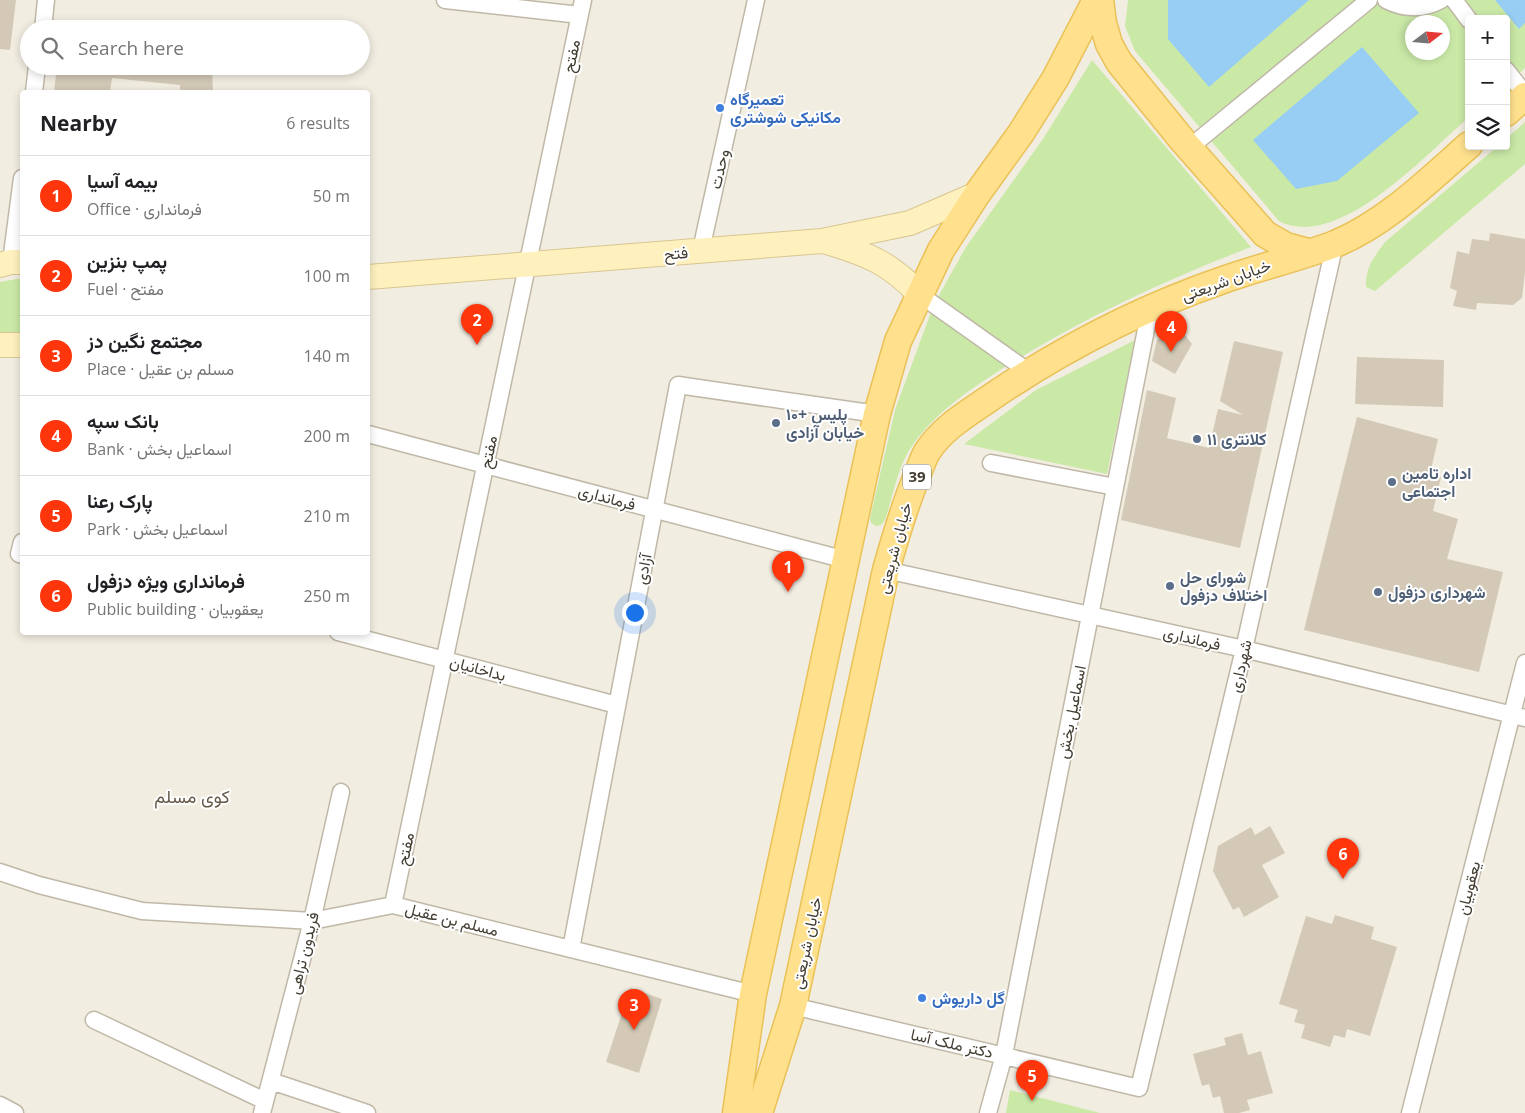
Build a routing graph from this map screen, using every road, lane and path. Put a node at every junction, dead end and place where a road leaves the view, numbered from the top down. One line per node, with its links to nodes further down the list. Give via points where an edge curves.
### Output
1 (46, 0): 12 (street)
2 (445, 0): 10 (street)
3 (756, 0): 24 (street, وحدت)
4 (1096, 0): 21 (main road, via 1021,133)
5 (1100, 0): 18 (main road, via 1109,44 1119,62)
6 (1369, 0): 18 (street)
7 (1386, 0): 8 (street, via 1413,8)
8 (1441, 0)
9 (1454, 0): 11 (street)
10 (581, 8): 27 (street, مفتح)
11 (1465, 15)
12 (43, 20)
13 (37, 75): 15 (street)
14 (1510, 75): 16 (street)
15 (34, 90)
16 (1525, 95): 17 (main road)
17 (1510, 109)
18 (1189, 148): 25 (main road, via 1265,234 1286,246)
19 (1465, 149): 23 (main road, خیابان شریعتی / 39, via 1416,192 1371,224)
20 (20, 193): 26 (street)
21 (977, 194): 22 (main road, فتح, via 910,223); 29 (main road, via 941,250)
22 (822, 241): 24 (main road, فتح); 29 (main road, via 885,263)
23 (1335, 243): 25 (main road, خیابان شریعتی / 39); 44 (street, شهرداری)
24 (701, 250): 27 (main road, فتح)
25 (1308, 252): 30 (main road, خیابان شریعتی / 39, via 1223,280)
26 (11, 263)
27 (528, 265): 28 (main road, فتح); 37 (street, مفتح)
28 (370, 277)
29 (919, 294): 33 (street); 34 (main road, via 898,341)
30 (1150, 309): 33 (main road, خیابان شریعتی / 39); 38 (street, اسماعیل بخش)
31 (0, 345): 32 (main road)
32 (20, 345)
33 (1029, 372): 41 (main road, خیابان شریعتی / 39, via 943,432 927,452 904,506)
34 (876, 414): 39 (street, آزادی, via 678,385); 40 (main road)
35 (370, 435): 37 (street, فرمانداری)
36 (991, 463): 38 (street)
37 (486, 465): 39 (street, فرمانداری); 45 (street, مفتح)
38 (1115, 487): 42 (street, اسماعیل بخش)
39 (654, 510): 40 (street, فرمانداری); 47 (street, آزادی)
40 (846, 560): 41 (main road); 54 (main road)
41 (886, 570): 42 (street, فرمانداری); 55 (main road, خیابان شریعتی / 39)
42 (1090, 615): 44 (street, فرمانداری); 57 (street, اسماعیل بخش)
43 (350, 635): 45 (street, بداخانیان)
44 (1244, 649): 48 (street, فرمانداری); 59 (street, شهرداری)
45 (445, 659): 47 (street, بداخانیان); 51 (street, مفتح)
46 (1525, 663): 48 (street, یعقوبیان)
47 (617, 705): 53 (street, آزادی)
48 (1519, 716): 67 (street, یعقوبیان)
49 (341, 792): 52 (street, فریدون تراهی)
50 (0, 872): 52 (street, مسلم بن عقیل, via 39,886 142,911)
51 (393, 905): 52 (street, مسلم بن عقیل); 53 (street, مسلم بن عقیل)
52 (312, 921): 58 (street, فریدون تراهی)
53 (571, 949): 54 (street, مسلم بن عقیل)
54 (753, 994): 64 (main road)
55 (793, 1006): 57 (street, دکتر ملک آسا); 65 (main road, خیابان شریعتی / 39)
56 (94, 1020): 61 (street)
57 (1004, 1055): 59 (street, دکتر ملک آسا); 66 (street, اسماعیل بخش)
58 (270, 1081): 61 (street, فریدون تراهی); 63 (street)
59 (1139, 1088)
60 (0, 1105): 62 (street)
61 (264, 1107)
62 (15, 1113)
63 (368, 1113)
64 (736, 1113)
65 (758, 1113)
66 (988, 1113)
67 (1410, 1113)

